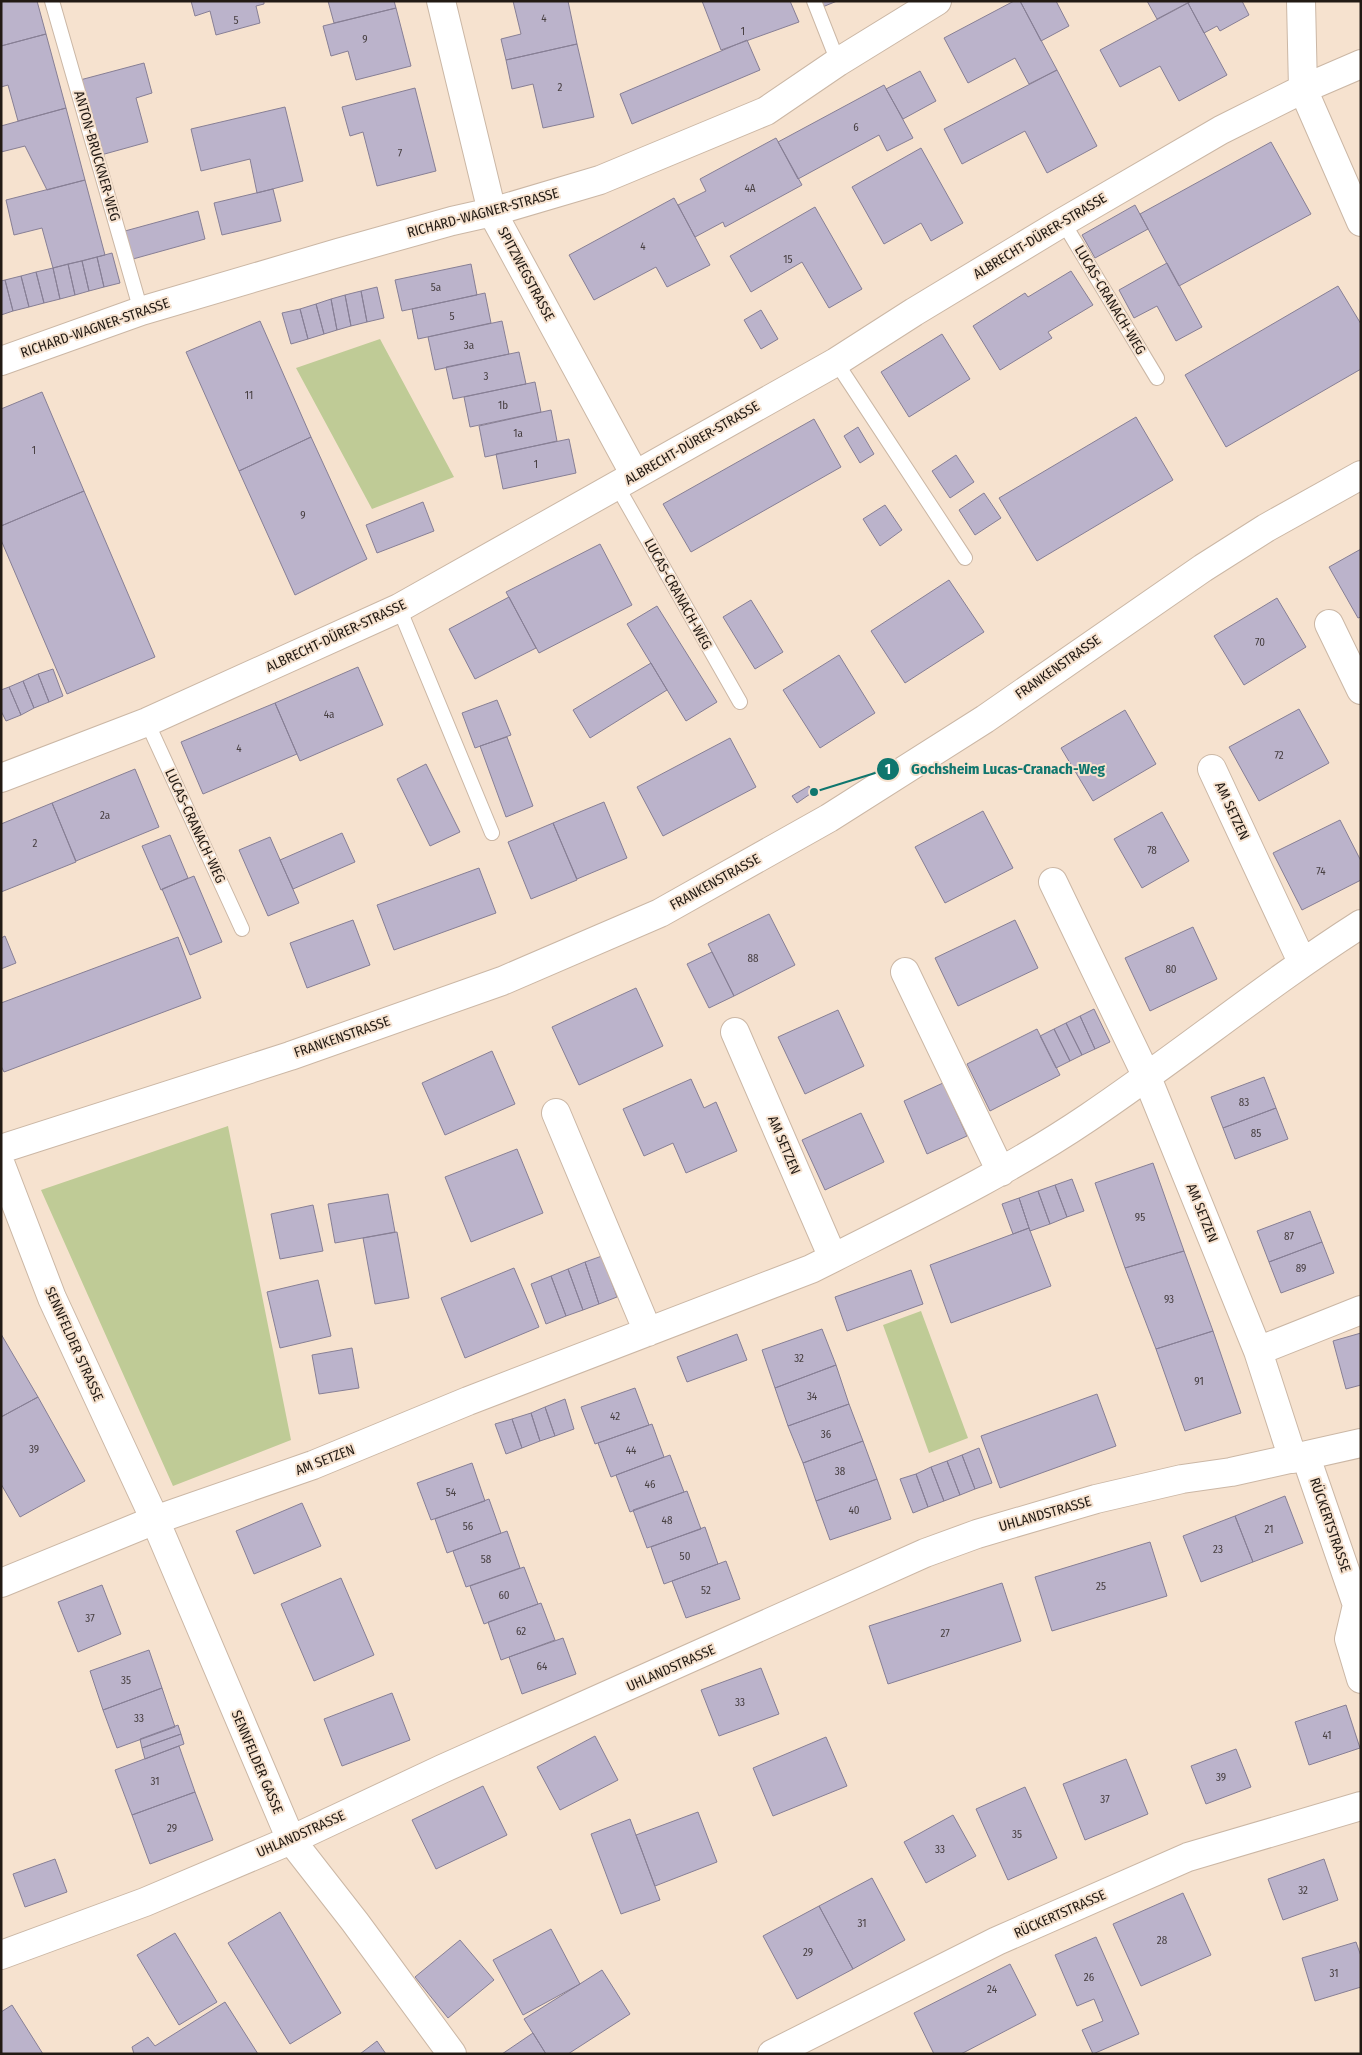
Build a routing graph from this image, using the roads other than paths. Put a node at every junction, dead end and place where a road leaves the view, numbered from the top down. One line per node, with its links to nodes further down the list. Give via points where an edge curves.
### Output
1 (52, 1): 12 (lane, ANTON-BRUCKNER-WEG)
2 (441, 1): 9 (street, SPITZWEGSTRASSE)
3 (814, 1): 6 (lane)
4 (937, 1): 6 (street, RICHARD-WAGNER-STRASSE)
5 (1301, 1): 8 (street)
6 (838, 62): 9 (street, RICHARD-WAGNER-STRASSE, via 766,111 600,180)
7 (1361, 64): 8 (street, ALBRECHT-DÜRER-STRASSE)
8 (1303, 89): 10 (street, ALBRECHT-DÜRER-STRASSE, via 1221,130); 11 (street)
9 (492, 212): 12 (street, RICHARD-WAGNER-STRASSE); 17 (street, SPITZWEGSTRASSE)
10 (1063, 222): 14 (street, ALBRECHT-DÜRER-STRASSE); 15 (lane, LUCAS-CRANACH-WEG)
11 (1361, 222)
12 (141, 311): 13 (street, RICHARD-WAGNER-STRASSE)
13 (1, 361)
14 (836, 362): 17 (street, ALBRECHT-DÜRER-STRASSE); 18 (lane)
15 (1157, 378)
16 (1361, 475): 35 (street, FRANKENSTRASSE, via 1266,528 1203,568 985,719 816,826 660,913 502,981 290,1056)
17 (626, 480): 19 (street, ALBRECHT-DÜRER-STRASSE); 22 (lane, LUCAS-CRANACH-WEG)
18 (965, 558)
19 (399, 608): 23 (street, ALBRECHT-DÜRER-STRASSE); 26 (lane)
20 (1329, 624): 21 (street)
21 (1361, 690)
22 (740, 702)
23 (147, 722): 25 (street, ALBRECHT-DÜRER-STRASSE); 29 (lane, LUCAS-CRANACH-WEG)
24 (1212, 769): 30 (street, AM SETZEN)
25 (1, 778)
26 (492, 832)
27 (1053, 882): 33 (street, AM SETZEN)
28 (1361, 924): 30 (street, AM SETZEN)
29 (242, 929)
30 (1302, 962): 33 (street, AM SETZEN)
31 (905, 972): 37 (street)
32 (735, 1032): 38 (street, AM SETZEN)
33 (1146, 1076): 37 (street, AM SETZEN, via 1089,1118); 41 (street, AM SETZEN)
34 (556, 1113): 40 (street)
35 (1, 1149)
36 (1, 1165): 44 (street, SENNFELDER STRASSE, via 52,1298)
37 (1001, 1172): 38 (street, AM SETZEN)
38 (833, 1258): 40 (street, AM SETZEN)
39 (1361, 1310): 41 (street)
40 (648, 1332): 44 (street, AM SETZEN, via 313,1465)
41 (1258, 1351): 43 (street, AM SETZEN)
42 (1361, 1443): 43 (street, UHLANDSTRASSE)
43 (1299, 1458): 46 (street, RÜCKERTSTRASSE, via 1357,1605 1349,1639); 48 (street, UHLANDSTRASSE, via 1182,1479 1096,1499 977,1534 926,1553 442,1769)
44 (155, 1520): 45 (street, AM SETZEN); 48 (street, SENNFELDER GASSE)
45 (1, 1583)
46 (1361, 1679)
47 (1361, 1806): 51 (street, RÜCKERTSTRASSE, via 1188,1857 997,1941)
48 (291, 1840): 49 (street, UHLANDSTRASSE, via 146,1902); 50 (street, SENNFELDER GASSE)
49 (1, 1955)
50 (452, 2054)
51 (772, 2054)

